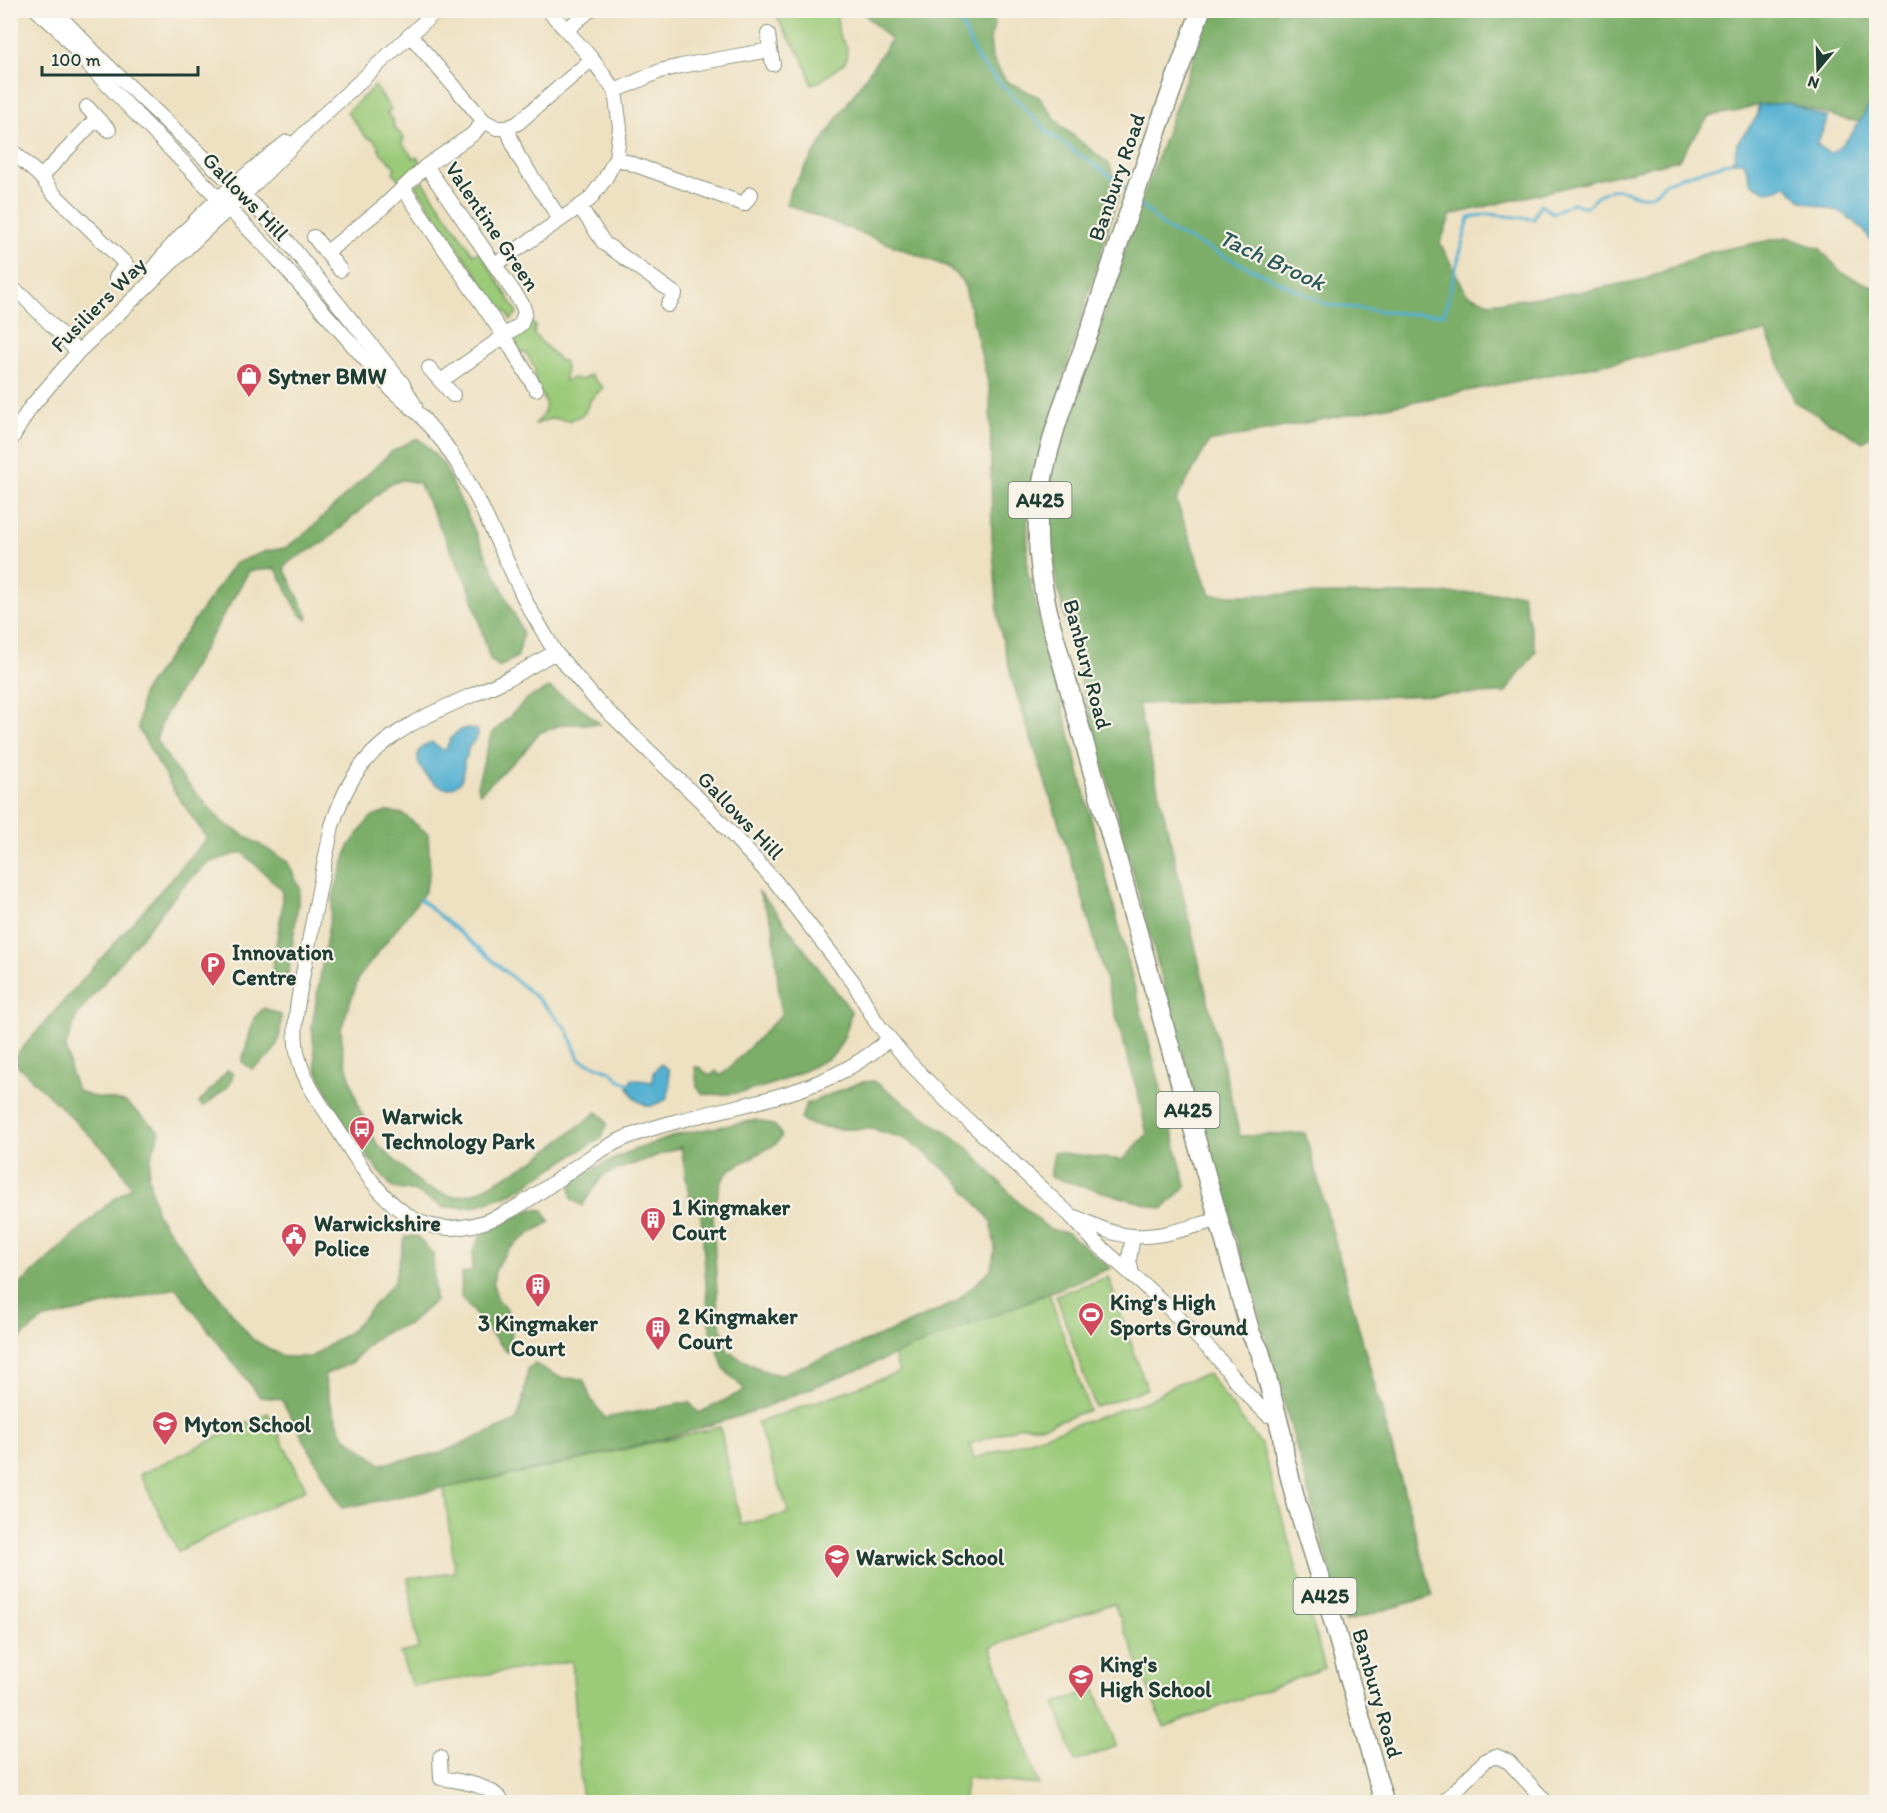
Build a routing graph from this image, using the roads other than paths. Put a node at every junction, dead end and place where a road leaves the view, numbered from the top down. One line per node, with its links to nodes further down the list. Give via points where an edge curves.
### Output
1 (37, 10): 23 (street, Gallows Hill)
2 (54, 10): 22 (street, Gallows Hill)
3 (437, 10): 9 (street, Fusiliers Way)
4 (549, 10): 7 (street)
5 (590, 10): 7 (street)
6 (1201, 10): 47 (main road, Banbury Road / A425, via 1054,434 1043,480 1038,538 1042,588 1051,624)
7 (566, 30): 10 (street)
8 (768, 34): 11 (street, via 771,57 681,66)
9 (410, 35): 14 (street); 22 (street, Fusiliers Way)
10 (592, 59): 11 (street); 15 (street, via 518,123)
11 (615, 91): 18 (street, via 620,128)
12 (87, 107): 13 (street)
13 (97, 118): 16 (street); 20 (street)
14 (484, 121): 15 (street); 19 (street, via 473,134)
15 (507, 128): 26 (street, via 518,156)
16 (109, 130)
17 (10, 150): 20 (street)
18 (616, 158): 24 (street); 25 (street, via 598,190)
19 (426, 166): 21 (street); 31 (street, Valentine Green)
20 (41, 177): 30 (street)
21 (403, 188): 28 (street); 36 (street)
22 (239, 190): 23 (street, Fusiliers Way); 42 (street, Gallows Hill, via 288,242 402,383)
23 (224, 203): 37 (street, Fusiliers Way); 42 (street, Gallows Hill, via 313,297 392,390)
24 (744, 204)
25 (580, 207): 26 (street); 35 (street, via 604,243)
26 (560, 219): 31 (street)
27 (314, 237): 28 (street)
28 (327, 252): 32 (street)
29 (136, 254): 30 (street)
30 (126, 264): 33 (street)
31 (496, 264): 36 (street, Valentine Green, via 525,312 521,324)
32 (340, 270)
33 (116, 278)
34 (10, 287): 37 (street)
35 (675, 294)
36 (504, 336): 39 (street, Valentine Green); 40 (street)
37 (78, 352): 43 (street, Fusiliers Way, via 30,408)
38 (429, 368): 39 (street)
39 (441, 381): 41 (street)
40 (536, 389)
41 (453, 395)
42 (421, 416): 44 (street, Gallows Hill, via 461,469)
43 (10, 441)
44 (555, 652): 45 (street, Gallows Hill, via 596,700 704,803 833,946); 45 (street, via 394,736 363,763 339,805 298,1002 296,1046 314,1094 386,1199 422,1222 448,1228 486,1221 610,1144 653,1129 782,1097 840,1074)
45 (889, 1039): 46 (street, Gallows Hill, via 939,1094)
46 (1070, 1215): 48 (street, Gallows Hill); 49 (street, Gallows Hill)
47 (1217, 1220): 48 (street, Gallows Hill, via 1158,1235); 50 (main road, Banbury Road / A425)
48 (1133, 1236): 49 (street)
49 (1132, 1274): 51 (street, Gallows Hill, via 1216,1356)
50 (1251, 1334): 51 (main road, Banbury Road / A425, via 1251,1361); 52 (main road, Banbury Road / A425, via 1268,1380)
51 (1268, 1415): 52 (main road, Banbury Road / A425, via 1274,1441)
52 (1284, 1458): 55 (main road, Banbury Road / A425)
53 (440, 1758): 54 (street, via 441,1778 482,1787)
54 (503, 1803)
55 (1384, 1803)
56 (1444, 1803): 57 (street, via 1485,1761 1496,1756 1509,1762)
57 (1546, 1803)

